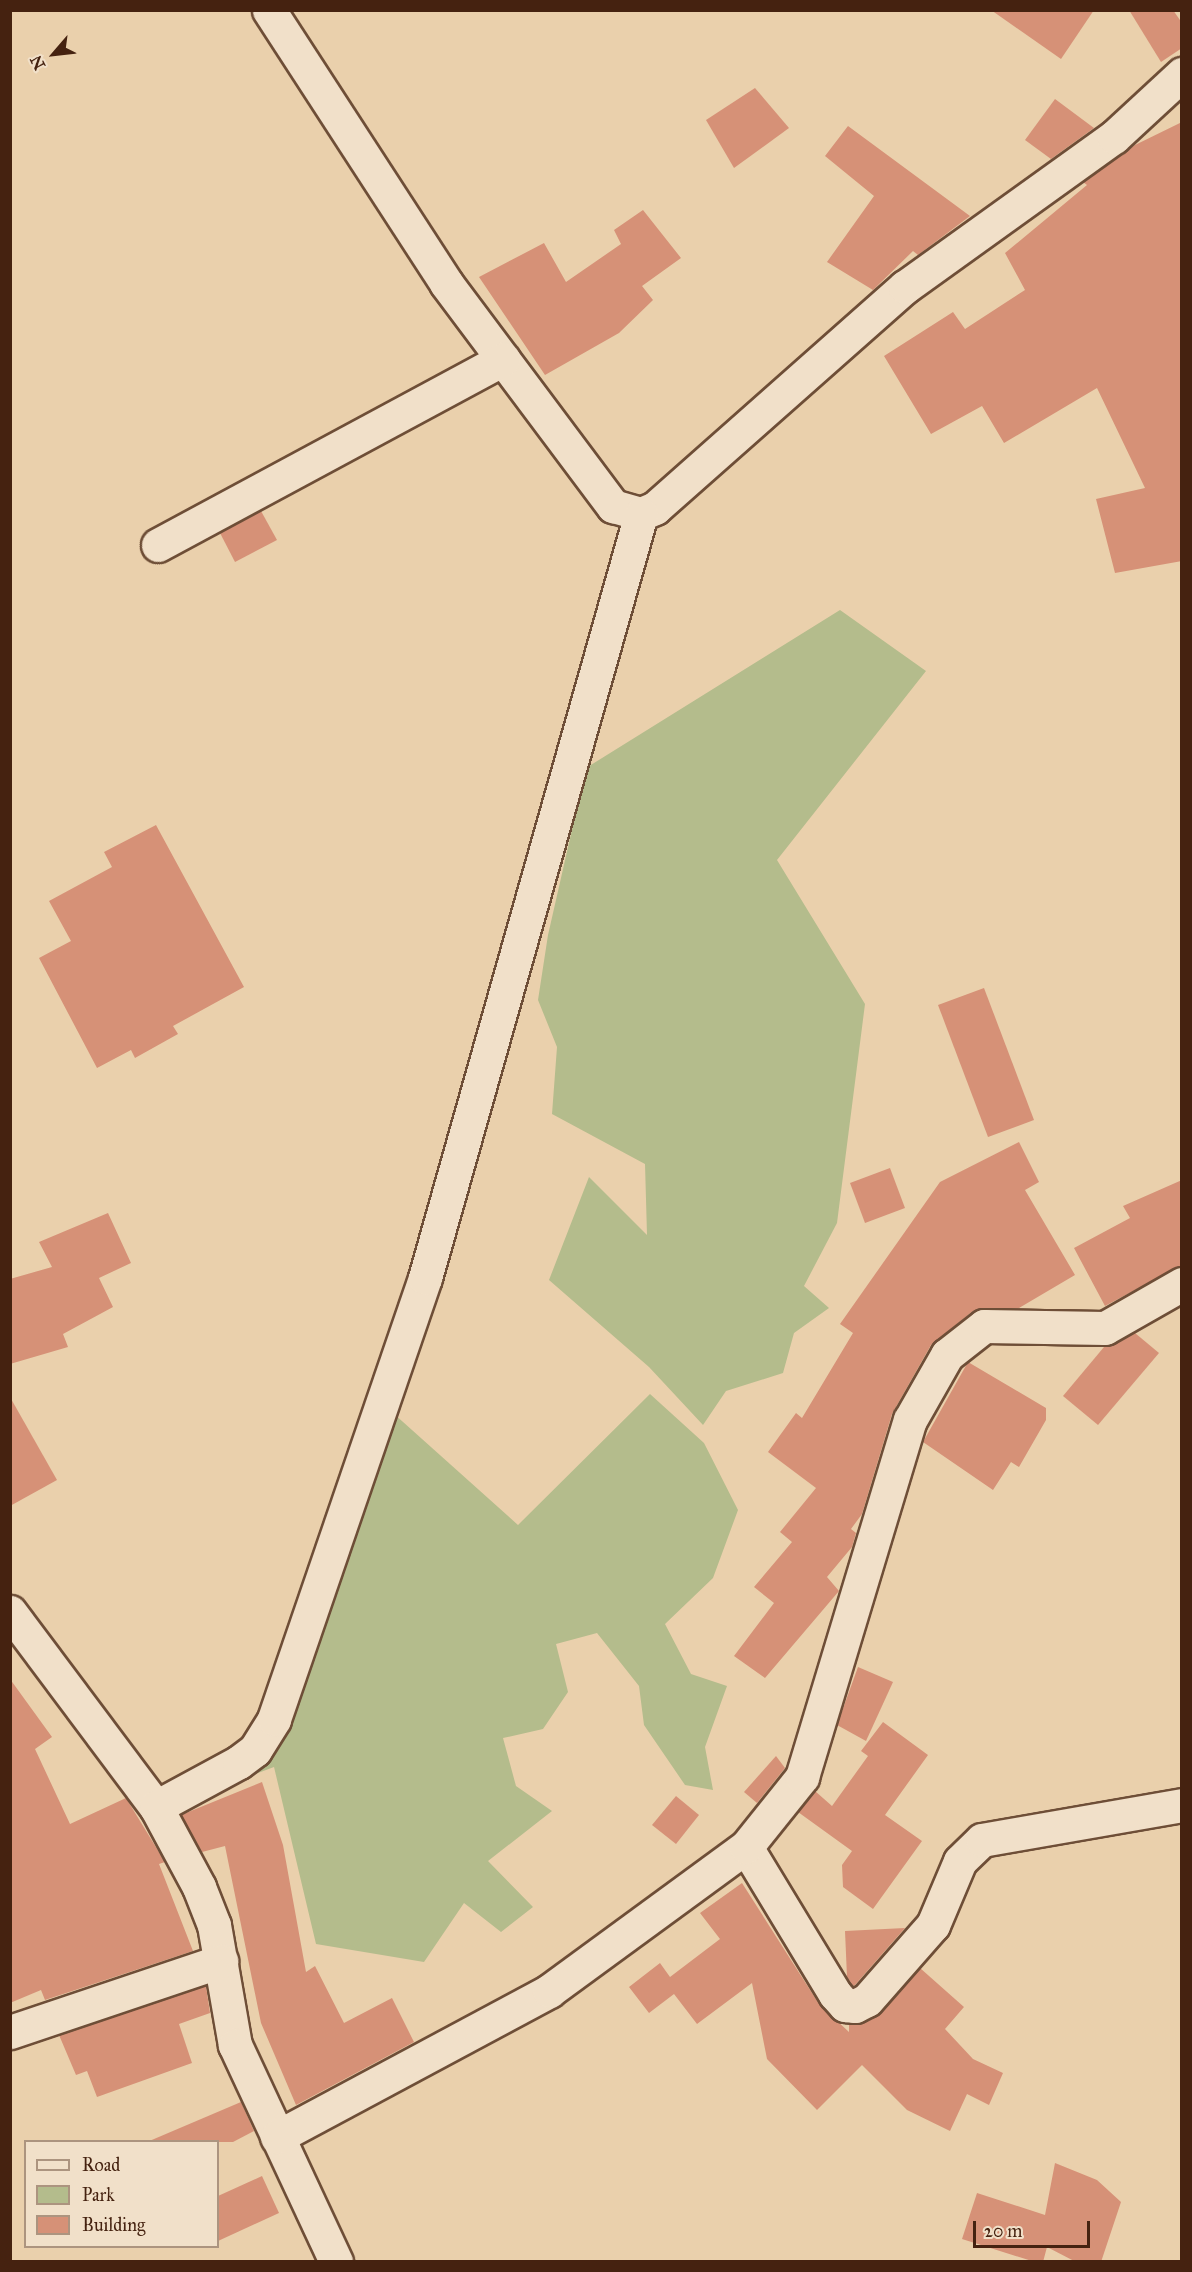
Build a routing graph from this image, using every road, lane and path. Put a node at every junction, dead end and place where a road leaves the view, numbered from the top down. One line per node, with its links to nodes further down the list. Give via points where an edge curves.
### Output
1 (268, 10): 3 (street, via 446,284)
2 (1182, 74): 4 (street, via 1114,137 905,287 655,508)
3 (503, 359): 4 (street, via 613,506); 5 (street)
4 (641, 514): 9 (street, via 425,1278 274,1719 255,1750)
5 (158, 545)
6 (1182, 1284): 10 (street, via 1105,1328 984,1326 947,1355 907,1430 802,1777)
7 (10, 1612): 9 (street)
8 (1182, 1805): 10 (street, via 982,1840 960,1861 933,1925 867,2000 855,2006 845,2005 835,1994)
9 (156, 1807): 11 (street, via 209,1909)
10 (746, 1847): 13 (street, via 549,1991)
11 (221, 1960): 12 (street); 13 (street, via 226,2015)
12 (10, 2032)
13 (277, 2137): 14 (street)
14 (328, 2259)

